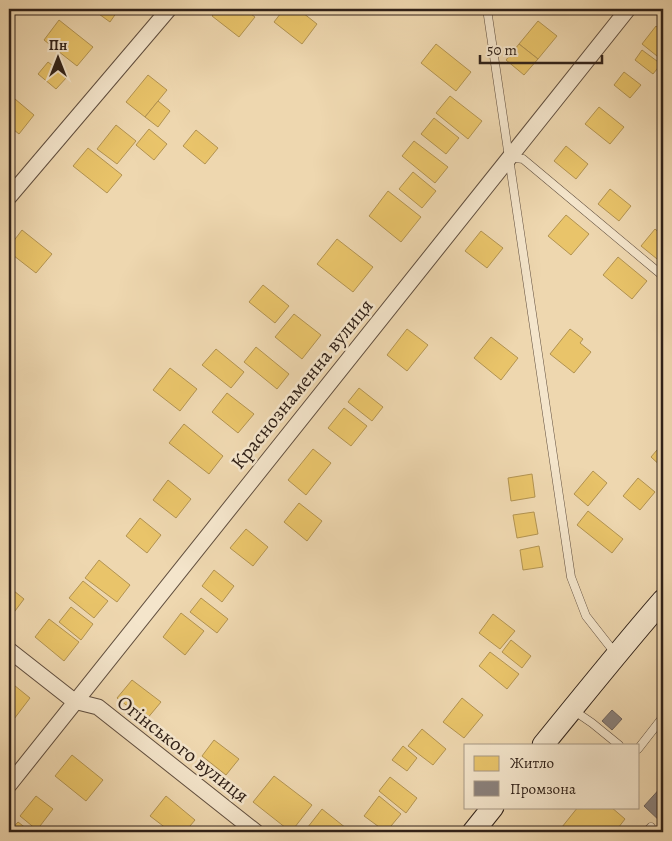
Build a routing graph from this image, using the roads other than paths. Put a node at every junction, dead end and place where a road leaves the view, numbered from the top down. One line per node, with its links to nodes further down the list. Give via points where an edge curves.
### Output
1 (169, 9): 5 (street)
2 (487, 9): 4 (lane)
3 (628, 9): 4 (street, Краснознаменна вулиця)
4 (509, 157): 6 (lane, via 523,159); 9 (lane, via 571,577 586,616); 10 (street, Краснознаменна вулиця)
5 (9, 197)
6 (663, 276)
7 (663, 600): 9 (main road)
8 (9, 650): 10 (street, Огінського вулиця)
9 (615, 654): 11 (main road)
10 (74, 701): 16 (street, Краснознаменна вулиця); 18 (street, Огінського вулиця, via 98,707)
11 (572, 709): 13 (main road); 14 (lane)
12 (663, 717): 15 (lane)
13 (544, 744)
14 (618, 744)
15 (640, 746)
16 (9, 785)
17 (492, 808): 19 (main road)
18 (256, 832)
19 (473, 832)

